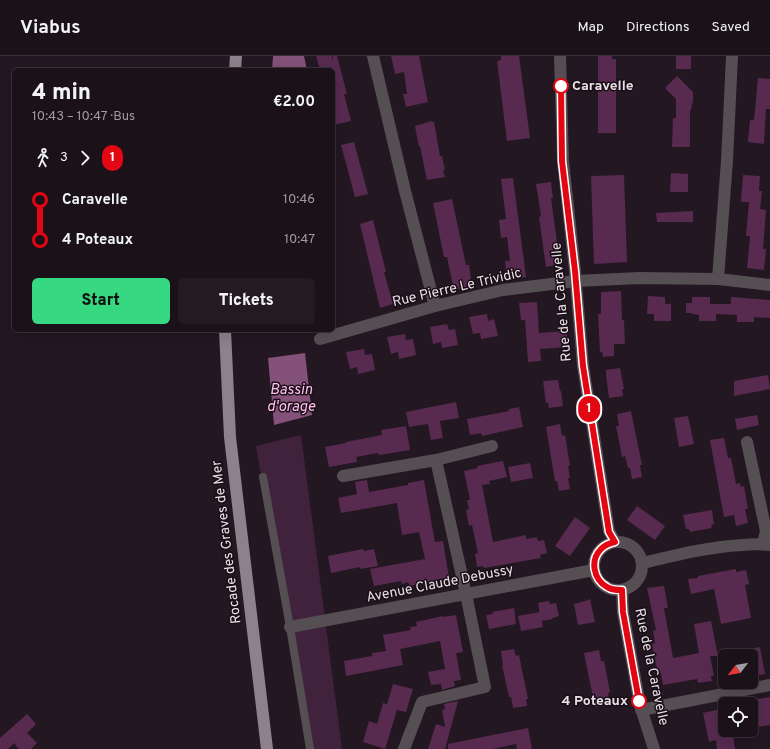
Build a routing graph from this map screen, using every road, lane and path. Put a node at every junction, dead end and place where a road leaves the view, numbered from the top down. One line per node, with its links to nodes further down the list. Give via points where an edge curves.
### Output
1 (236, 56): 5 (main road)
2 (372, 56): 9 (street)
3 (560, 56): 7 (street, Rue de la Caravelle, via 562,161)
4 (732, 56): 6 (street)
5 (235, 68)
6 (718, 278): 7 (street, Rue Pierre Le Trividic); 8 (street, Rue Pierre Le Trividic)
7 (576, 281): 9 (street, Rue Pierre Le Trividic, via 503,290); 17 (street, Rue de la Caravelle, via 583,366 609,532)
8 (770, 285)
9 (435, 306): 11 (street, Rue Pierre Le Trividic)
10 (225, 332): 26 (main road, Rocade des Graves de Mer, via 230,437)
11 (320, 339)
12 (747, 442): 18 (street, via 766,531)
13 (492, 446): 14 (street)
14 (436, 460): 15 (street); 22 (street)
15 (343, 476)
16 (263, 477): 23 (lane)
17 (615, 542): 19 (street, via 630,544 640,555); 20 (street, via 607,544 596,555)
18 (766, 544): 19 (street, via 727,546)
19 (642, 563): 21 (street, via 640,577 635,584)
20 (594, 570): 21 (street, via 601,583 608,588); 22 (street, Avenue Claude Debussy)
21 (622, 590): 25 (street, Rue de la Caravelle, via 623,612)
22 (466, 594): 23 (street, Avenue Claude Debussy); 28 (street, via 485,687 422,702)
23 (290, 627): 27 (lane)
24 (770, 685): 25 (street)
25 (641, 710): 29 (street, Rue de la Caravelle)
26 (267, 749)
27 (310, 749)
28 (404, 749)
29 (654, 749)

